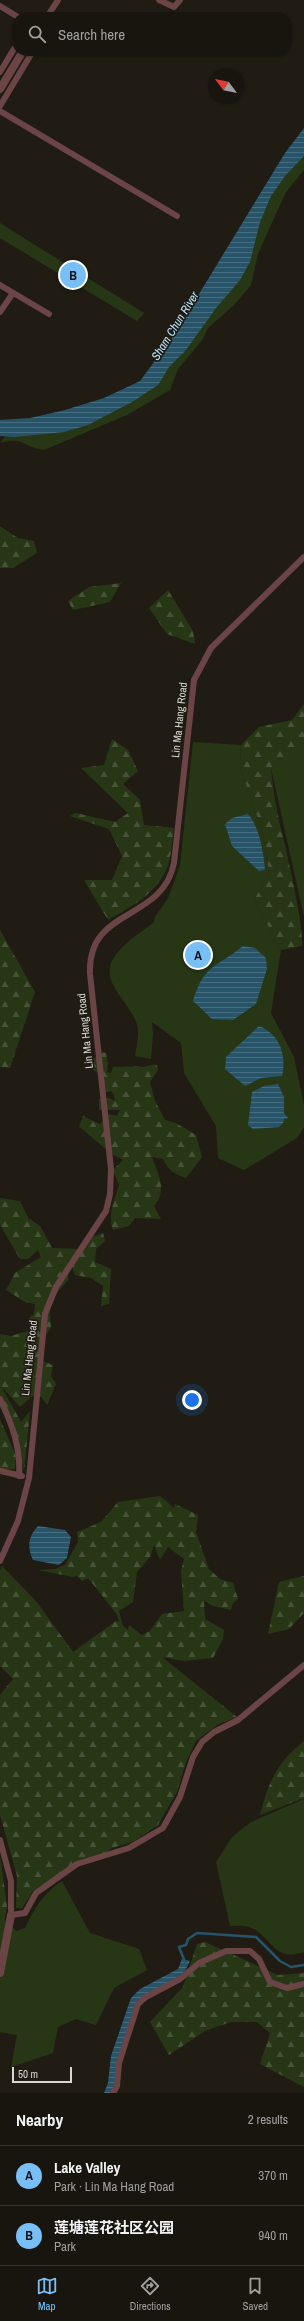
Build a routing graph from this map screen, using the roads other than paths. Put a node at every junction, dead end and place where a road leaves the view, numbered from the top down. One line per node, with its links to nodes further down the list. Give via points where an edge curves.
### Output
1 (58, 0): 5 (street)
2 (159, 0): 3 (street, via 174,7)
3 (180, 0)
4 (0, 6): 6 (street)
5 (50, 12)
6 (12, 13)
7 (12, 52): 10 (street)
8 (20, 56): 11 (street)
9 (30, 56): 12 (street)
10 (0, 72)
11 (0, 89)
12 (0, 106)
13 (0, 111): 14 (street)
14 (177, 216)
15 (0, 285): 16 (street)
16 (13, 293): 17 (street); 18 (street)
17 (0, 312)
18 (49, 314)
19 (304, 557): 23 (street, Lin Ma Hang Road, via 211,648 199,668 194,680 174,863 170,878 163,890 153,899 107,928 98,938 92,951 90,974 111,1189 103,1216 56,1286 45,1314)
20 (0, 1399): 22 (street, via 14,1430 20,1464)
21 (0, 1471): 22 (street)
22 (19, 1476): 23 (street)
23 (29, 1478): 24 (street, Lin Ma Hang Road, via 18,1521)
24 (0, 1561)
25 (304, 1665): 27 (street, via 238,1720 214,1732 202,1742 193,1757 180,1797 163,1828 130,1848 77,1864 36,1893 25,1913)
26 (0, 1840): 27 (street, via 11,1881)
27 (11, 1914): 28 (street)
28 (0, 1973)
29 (304, 1984): 30 (street, via 286,1988 270,1982 259,1959 250,1951 226,1951 192,1967 180,1979 138,2004 119,2064 117,2086)
30 (113, 2093)

